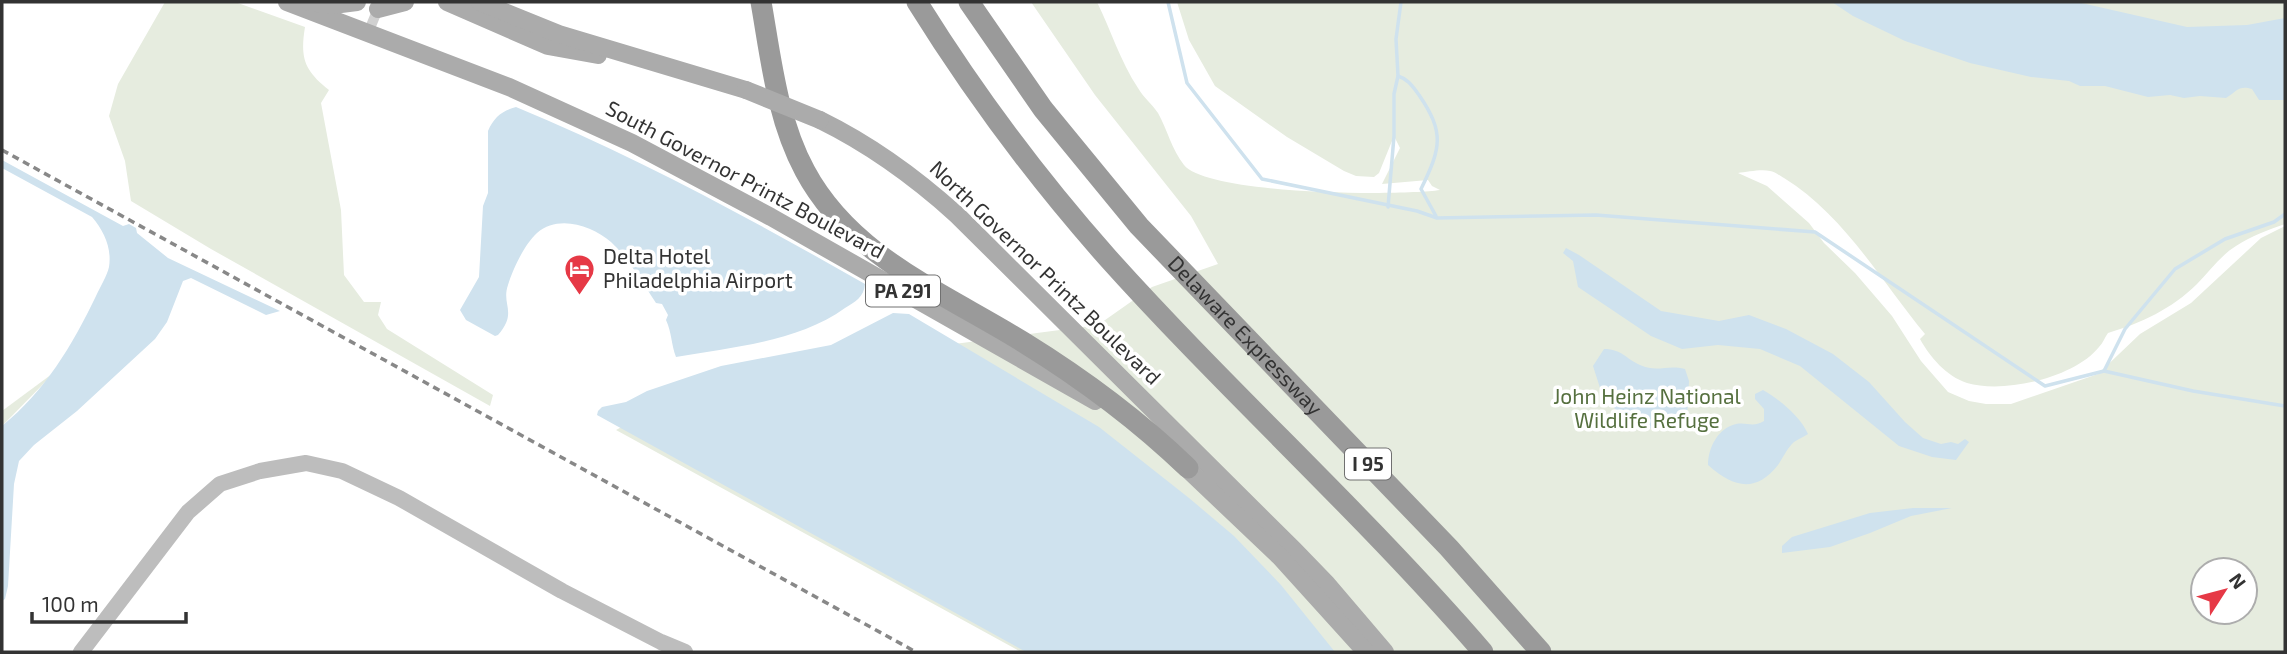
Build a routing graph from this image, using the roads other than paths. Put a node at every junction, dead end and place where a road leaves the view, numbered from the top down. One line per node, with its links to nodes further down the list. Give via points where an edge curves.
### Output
1 (287, 2): 11 (main road, South Governor Printz Boulevard / PA 291)
2 (310, 2): 3 (main road)
3 (357, 2)
4 (405, 2): 10 (main road)
5 (447, 2): 12 (main road, via 548,46)
6 (480, 2): 12 (main road, North Governor Printz Boulevard)
7 (761, 2): 13 (highway, via 790,138 810,180 839,219 888,263 1079,379 1150,431)
8 (917, 2): 18 (highway, I 95, via 1036,172 1106,256)
9 (969, 2): 19 (highway, Delaware Expressway / I 95, via 1066,139 1139,226 1423,520)
10 (380, 5): 11 (street)
11 (368, 33): 13 (main road, South Governor Printz Boulevard / PA 291, via 543,101 682,168 1060,380)
12 (644, 60): 17 (main road, North Governor Printz Boulevard, bridge, via 746,90 820,120 876,151 943,203 1327,584)
13 (1188, 468): 16 (main road, South Governor Printz Boulevard / PA 291, via 1305,583)
14 (81, 652): 15 (street, via 188,512 220,484 306,463 342,471 399,498 562,591)
15 (685, 652)
16 (1366, 652)
17 (1385, 652)
18 (1483, 652)
19 (1541, 652)

